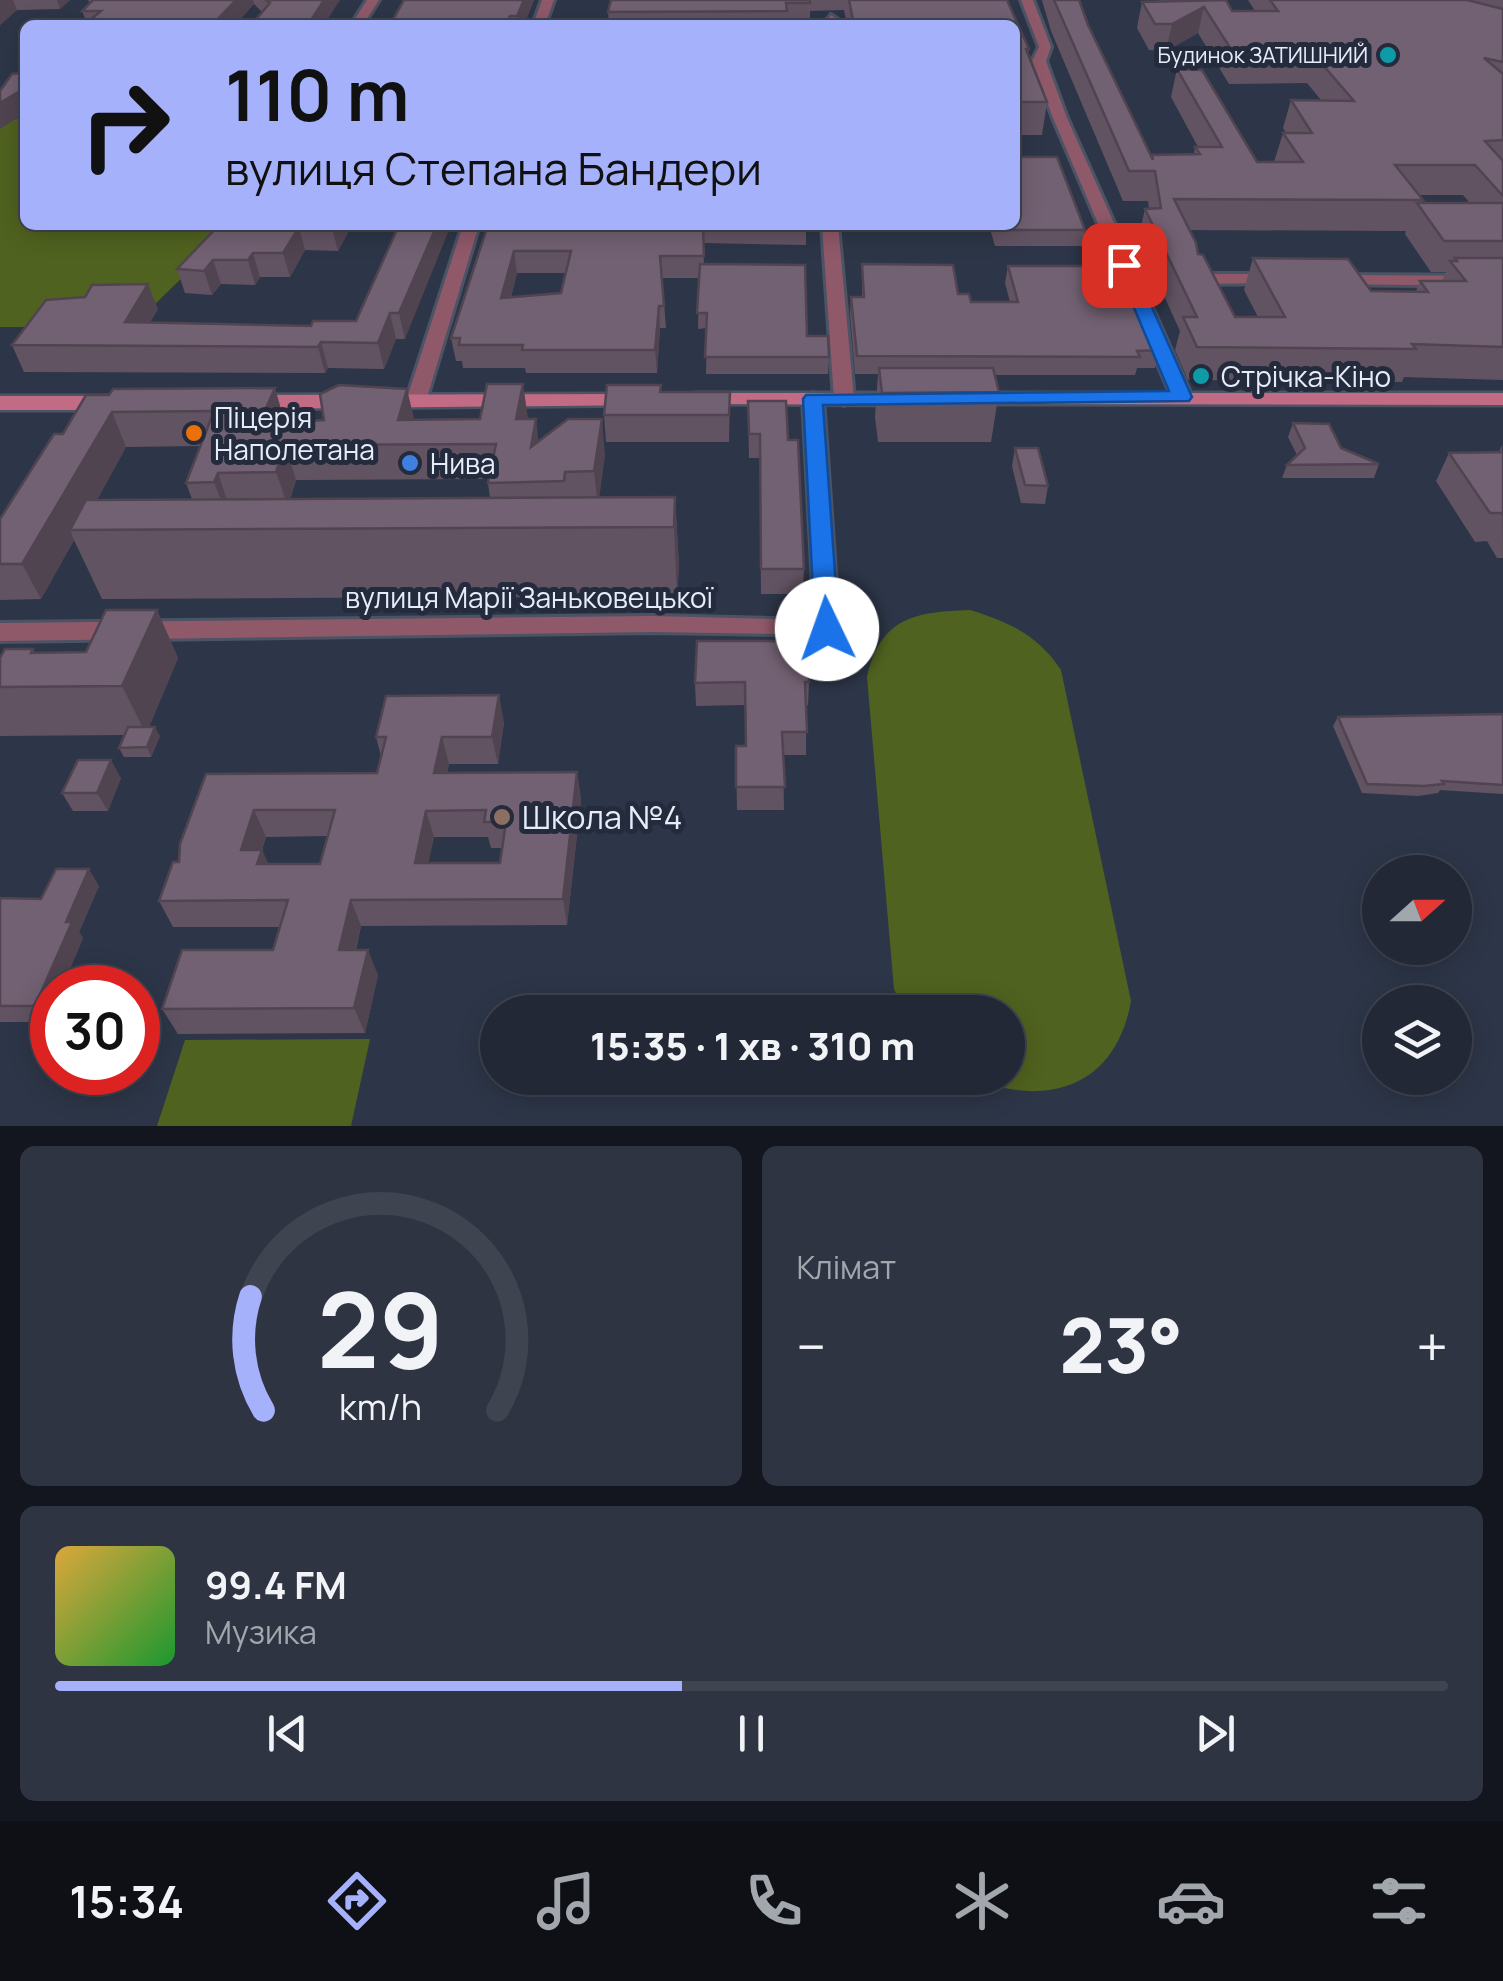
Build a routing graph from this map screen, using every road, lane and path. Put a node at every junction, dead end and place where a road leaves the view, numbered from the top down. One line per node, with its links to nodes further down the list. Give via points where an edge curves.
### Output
1 (1027, 0): 6 (street, via 1060,118)
2 (469, 230): 10 (street)
3 (830, 230): 7 (street)
4 (1198, 279): 5 (street)
5 (1503, 281)
6 (1182, 397): 7 (street); 9 (street)
7 (844, 398): 8 (street)
8 (813, 399): 10 (street); 14 (street, вулиця Марії Заньковецької, via 827,629 653,624)
9 (1503, 399)
10 (416, 401): 12 (street)
11 (130, 402): 13 (street, via 79,410)
12 (224, 402)
13 (0, 403)
14 (0, 632)

